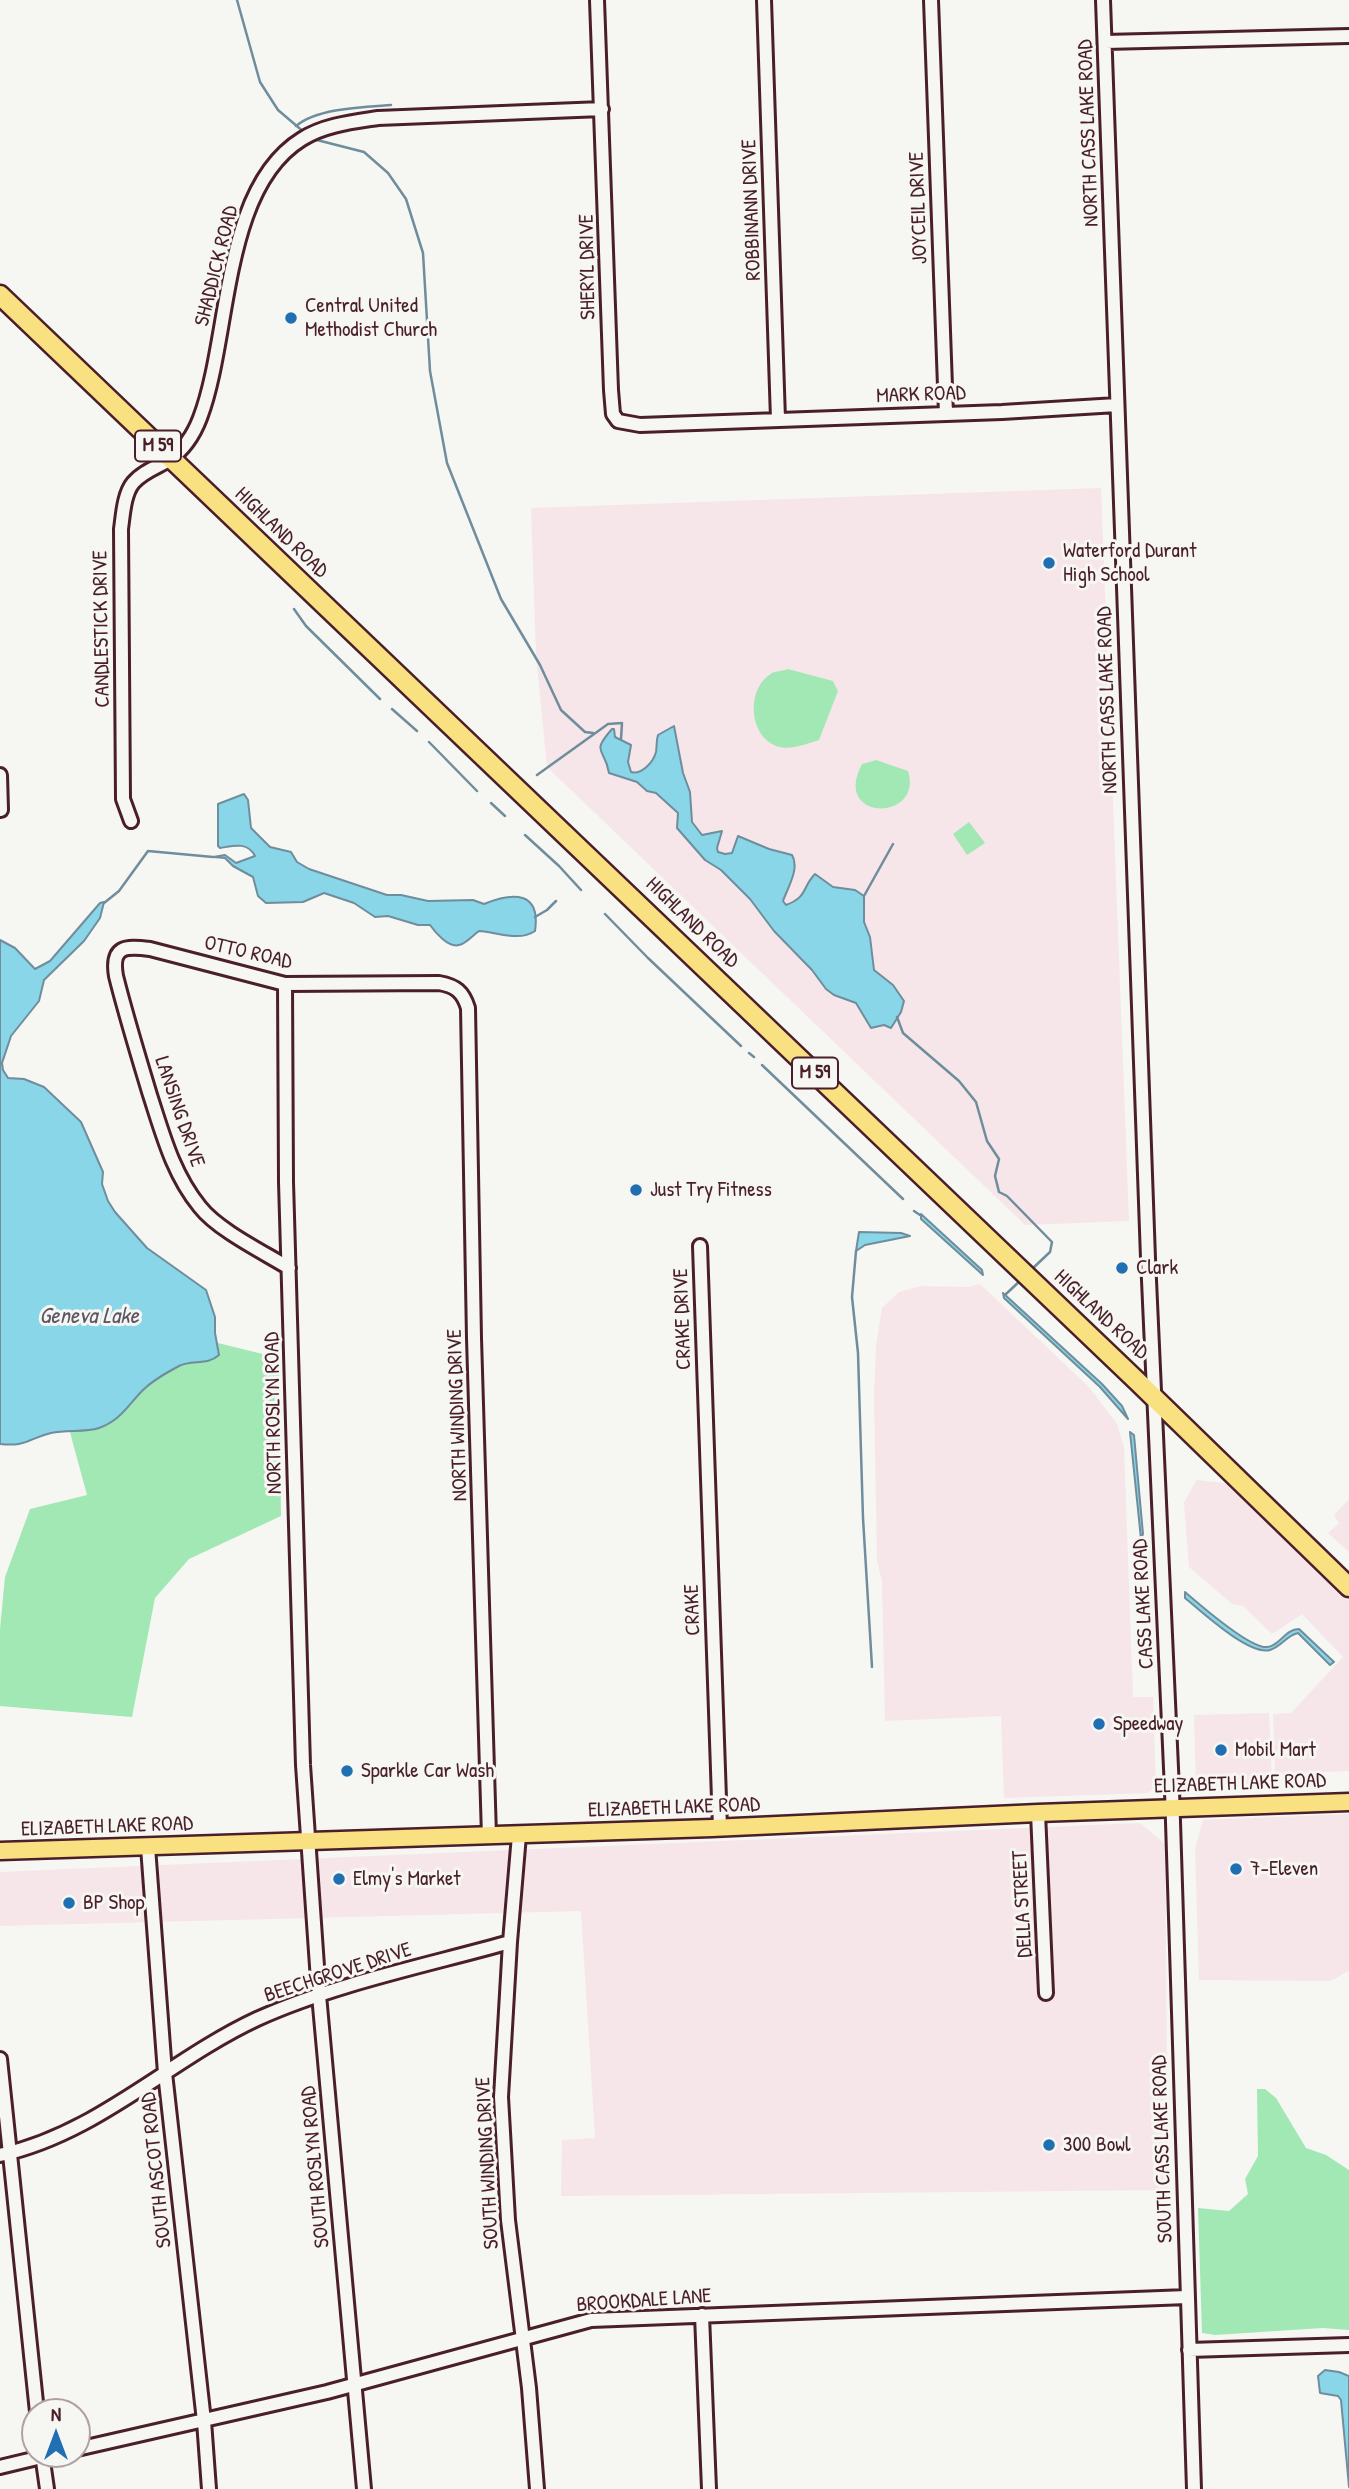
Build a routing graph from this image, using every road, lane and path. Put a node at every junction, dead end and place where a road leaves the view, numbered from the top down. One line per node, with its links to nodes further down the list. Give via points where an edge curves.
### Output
1 (597, 0): 7 (street, SHERYL DRIVE)
2 (764, 0): 11 (street, ROBBINANN DRIVE)
3 (931, 0): 10 (street, JOYCEIL DRIVE)
4 (1103, 0): 6 (street, NORTH CASS LAKE ROAD)
5 (1349, 36): 6 (street)
6 (1105, 42): 9 (street, NORTH CASS LAKE ROAD)
7 (602, 109): 12 (street, SHERYL DRIVE, via 613,414 618,421 639,425); 13 (street, SHADDICK ROAD, via 378,118 342,124 302,139 285,152 258,188 246,216 200,419 191,438)
8 (1, 297): 13 (highway, HIGHLAND ROAD / M 59)
9 (1117, 405): 10 (street, MARK ROAD); 23 (street, NORTH CASS LAKE ROAD)
10 (946, 414): 11 (street, MARK ROAD)
11 (778, 419): 12 (street, MARK ROAD)
12 (727, 421)
13 (171, 459): 16 (street, CANDLESTICK DRIVE, via 133,483 121,529 123,799); 23 (highway, HIGHLAND ROAD / M 59)
14 (0, 775): 15 (street)
15 (1, 810)
16 (131, 821)
17 (114, 962): 18 (street, OTTO ROAD, via 118,952 134,947); 21 (street, LANSING DRIVE, via 177,1173 201,1209)
18 (285, 984): 19 (street, OTTO ROAD, via 439,982); 21 (street, NORTH ROSLYN ROAD)
19 (464, 994): 30 (street, NORTH WINDING DRIVE, via 468,1008)
20 (699, 1247): 22 (street, CRAKE DRIVE)
21 (289, 1268): 31 (street, NORTH ROSLYN ROAD)
22 (705, 1391): 28 (street, CRAKE)
23 (1155, 1398): 24 (highway, HIGHLAND ROAD / M 59); 26 (street, CASS LAKE ROAD)
24 (1349, 1587)
25 (1349, 1802): 26 (main road, ELIZABETH LAKE ROAD)
26 (1173, 1808): 27 (main road, ELIZABETH LAKE ROAD); 40 (street, SOUTH CASS LAKE ROAD)
27 (1038, 1813): 28 (main road, ELIZABETH LAKE ROAD); 35 (street, DELLA STREET)
28 (720, 1828): 29 (main road, ELIZABETH LAKE ROAD)
29 (519, 1835): 30 (main road, ELIZABETH LAKE ROAD); 34 (street, SOUTH WINDING DRIVE)
30 (489, 1836): 31 (main road, ELIZABETH LAKE ROAD)
31 (308, 1842): 32 (main road, ELIZABETH LAKE ROAD); 36 (street, SOUTH ROSLYN ROAD)
32 (148, 1847): 33 (main road, ELIZABETH LAKE ROAD); 38 (street, SOUTH ASCOT ROAD)
33 (0, 1851)
34 (510, 1942): 36 (street, BEECHGROVE DRIVE); 42 (street, SOUTH WINDING DRIVE, via 501,2097 508,2220)
35 (1046, 1993)
36 (319, 1995): 38 (street, BEECHGROVE DRIVE, via 256,2020); 45 (street, SOUTH ROSLYN ROAD)
37 (0, 2059): 39 (street)
38 (165, 2073): 39 (street, BEECHGROVE DRIVE, via 92,2118 48,2140); 47 (street, SOUTH ASCOT ROAD)
39 (5, 2153): 46 (street)
40 (1187, 2297): 41 (street, BROOKDALE LANE); 44 (street, SOUTH CASS LAKE ROAD)
41 (702, 2315): 42 (street, BROOKDALE LANE, via 591,2320); 56 (street)
42 (522, 2339): 45 (street, BROOKDALE LANE); 55 (street, SOUTH WINDING DRIVE)
43 (1349, 2345): 44 (street)
44 (1189, 2350): 57 (street, SOUTH CASS LAKE ROAD)
45 (355, 2385): 47 (street, BROOKDALE LANE); 54 (street, SOUTH ROSLYN ROAD)
46 (35, 2398)
47 (204, 2420): 48 (street, BROOKDALE LANE); 53 (street, SOUTH ASCOT ROAD)
48 (91, 2446)
49 (21, 2462): 50 (street)
50 (0, 2467)
51 (46, 2468): 52 (street)
52 (47, 2489)
53 (209, 2489)
54 (364, 2489)
55 (537, 2489)
56 (709, 2489)
57 (1194, 2489)

